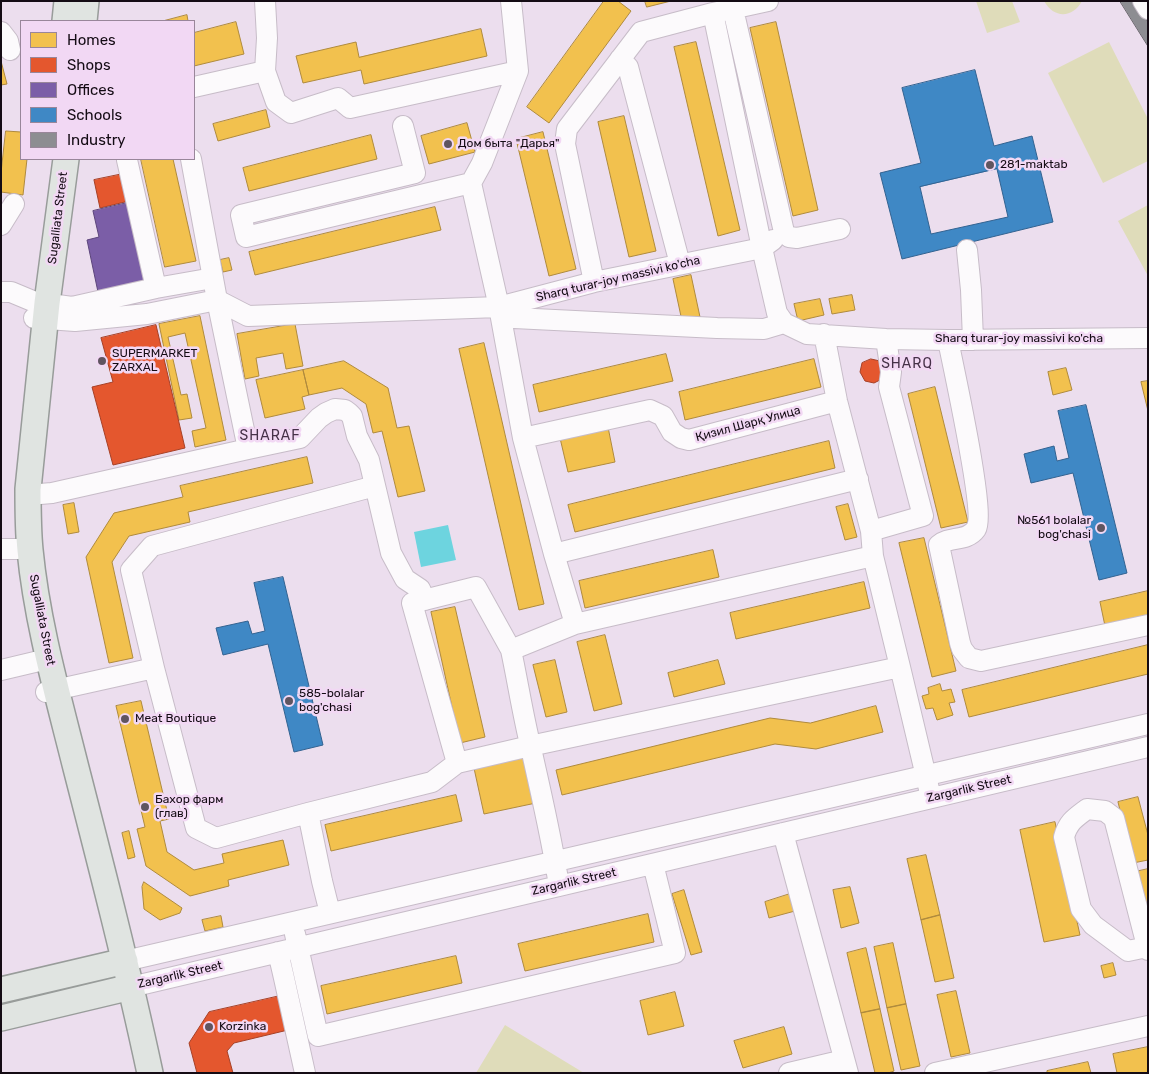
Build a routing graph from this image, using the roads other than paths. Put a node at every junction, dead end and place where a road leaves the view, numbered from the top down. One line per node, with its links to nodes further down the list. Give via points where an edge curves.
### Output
1 (67, 1): 10 (main road)
2 (86, 1): 11 (main road)
3 (265, 1): 15 (street, via 267,38)
4 (511, 1): 16 (street)
5 (768, 1): 7 (street)
6 (1143, 1): 8 (street)
7 (733, 9): 9 (street); 27 (street)
8 (1148, 9)
9 (713, 13): 14 (street, via 641,32); 28 (street)
10 (65, 20)
11 (84, 20)
12 (1, 32): 13 (street)
13 (10, 50)
14 (620, 59): 30 (street, via 628,67); 32 (street, via 567,130 565,144)
15 (264, 70): 16 (street, via 276,102 291,113 338,98 350,108); 17 (street)
16 (518, 71): 23 (street)
17 (195, 87)
18 (403, 126): 23 (street, via 415,173 241,215 246,236)
19 (50, 160): 37 (main road, Sugalliata Street)
20 (66, 160): 37 (main road, Sugalliata Street)
21 (127, 160): 33 (street)
22 (191, 160): 31 (street)
23 (471, 183): 36 (street)
24 (14, 204): 25 (street)
25 (1, 225)
26 (840, 229): 27 (street, via 797,238)
27 (784, 232): 28 (street)
28 (762, 248): 30 (street, Sharq turar-joy massivi ko'cha); 38 (street, via 777,312)
29 (967, 250): 43 (street)
30 (680, 264): 32 (street, Sharq turar-joy massivi ko'cha)
31 (213, 278): 33 (street); 35 (street)
32 (594, 282): 36 (street, Sharq turar-joy massivi ko'cha)
33 (156, 288): 37 (street, via 72,307)
34 (1, 292): 37 (street, via 11,292)
35 (217, 300): 36 (street, Sharq turar-joy massivi ko'cha, via 248,316); 37 (street, via 147,314 70,321); 46 (street)
36 (499, 307): 38 (street, via 514,318 764,329); 45 (street)
37 (41, 310): 49 (main road, Sugalliata Street); 51 (main road, Sugalliata Street)
38 (784, 323): 39 (street, Sharq turar-joy massivi ko'cha, via 807,334)
39 (824, 334): 41 (street, Sharq turar-joy massivi ko'cha); 44 (street)
40 (1148, 338): 43 (street, Sharq turar-joy massivi ko'cha)
41 (886, 339): 42 (street, Sharq turar-joy massivi ko'cha); 50 (street, via 891,372 888,387 922,516)
42 (948, 340): 43 (street, Sharq turar-joy massivi ko'cha); 56 (street, via 979,517 977,528 969,535 938,545 958,637 965,654 981,661)
43 (973, 340)
44 (837, 401): 45 (street, Қизил Шарқ Улица, via 689,440 672,432 663,416 650,410); 47 (street)
45 (523, 438): 52 (street)
46 (248, 449): 48 (street, via 300,438 326,413 335,409 345,410 352,416); 49 (street, via 52,493)
47 (858, 479): 50 (street); 52 (street)
48 (375, 486): 54 (street, via 392,553 405,580 420,589); 61 (street, via 152,546 131,570)
49 (28, 495): 63 (main road, Sugalliata Street, via 32,568)
50 (871, 532): 53 (street)
51 (10, 549): 58 (main road, Sugalliata Street, via 25,590)
52 (554, 554): 55 (street)
53 (873, 556): 55 (street); 60 (street)
54 (425, 600): 57 (street, via 476,587); 67 (street, via 412,603)
55 (575, 624): 57 (street)
56 (1148, 625)
57 (511, 650): 65 (street)
58 (38, 654): 59 (street); 62 (street); 63 (main road, Sugalliata Street)
59 (1, 656)
60 (900, 667): 65 (street); 68 (street)
61 (154, 668): 63 (street); 70 (street, via 196,828 216,838)
62 (1, 670)
63 (51, 690): 80 (main road, Sugalliata Street)
64 (1148, 724): 68 (street, Zargarlik Street)
65 (530, 746): 67 (street); 72 (street)
66 (1148, 747): 69 (street, Zargarlik Street)
67 (457, 763): 70 (street, via 432,782)
68 (926, 775): 69 (street); 72 (street, Zargarlik Street)
69 (931, 798): 71 (street, Zargarlik Street)
70 (308, 813): 75 (street)
71 (783, 833): 73 (street, Zargarlik Street); 85 (street)
72 (556, 861): 74 (street); 75 (street, Zargarlik Street)
73 (654, 864): 74 (street, Zargarlik Street); 77 (street, via 675,953 318,1036)
74 (559, 886): 77 (street, Zargarlik Street)
75 (330, 913): 76 (street, Zargarlik Street)
76 (292, 922): 77 (street); 80 (street, Zargarlik Street)
77 (298, 948): 79 (street, Zargarlik Street)
78 (1147, 949): 78 (street, via 1114,818 1105,811 1088,810 1075,818 1064,837 1081,909 1093,925 1128,950)
79 (278, 952): 81 (street, Zargarlik Street); 88 (street)
80 (118, 963): 81 (main road, Sugalliata Street); 82 (main road, Zargarlik Street)
81 (124, 989): 83 (main road, Zargarlik Street); 86 (main road, Sugalliata Street); 87 (main road, Sugalliata Street)
82 (1, 990)
83 (1, 1018)
84 (1148, 1026): 90 (street)
85 (846, 1066): 89 (street)
86 (135, 1073)
87 (150, 1073)
88 (305, 1073)
89 (789, 1073)
90 (934, 1073)

